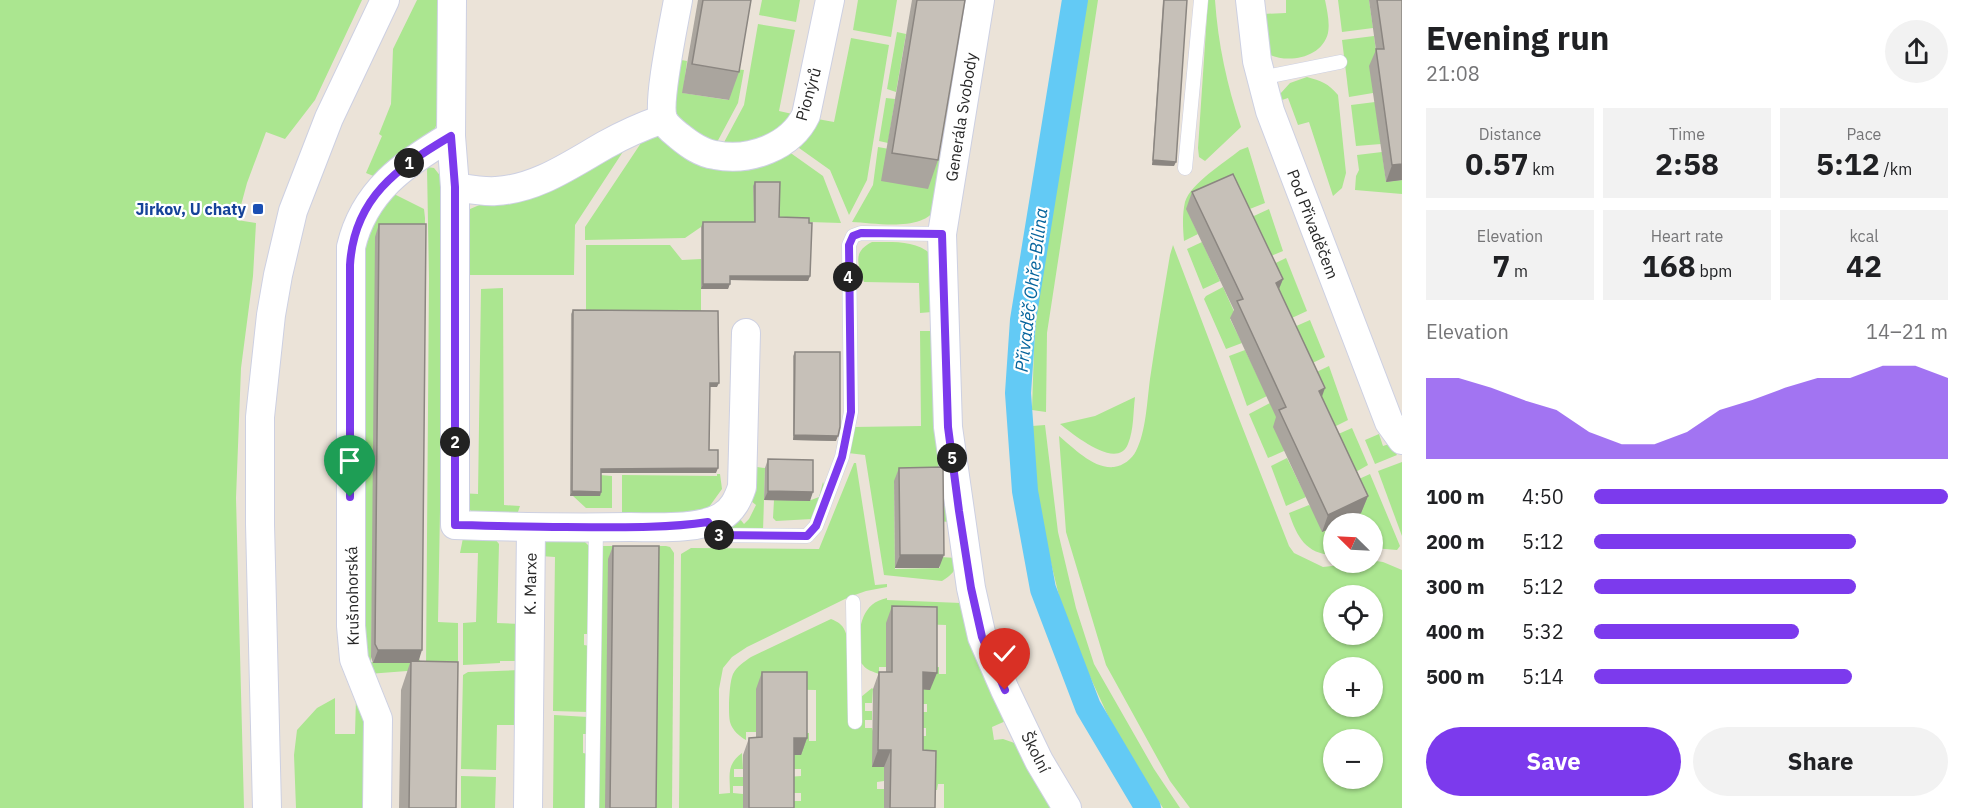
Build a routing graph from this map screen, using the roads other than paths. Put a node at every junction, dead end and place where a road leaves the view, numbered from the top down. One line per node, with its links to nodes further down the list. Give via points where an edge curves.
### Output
1 (385, 0): 22 (street, via 329,118 293,211 271,315 261,417 260,512)
2 (452, 0): 11 (street)
3 (678, 0): 10 (street, via 662,98)
4 (830, 0): 10 (street, Pionýrů, via 806,115 794,134 783,142 761,152 734,157 714,155 691,147)
5 (980, 0): 14 (street, Generála Svobody)
6 (1201, 0): 12 (lane)
7 (1250, 0): 9 (street, Pod Přivaděčem)
8 (1340, 62): 9 (lane)
9 (1261, 78): 16 (street, Pod Přivaděčem, via 1270,111 1389,422)
10 (663, 119): 13 (street, via 530,185 493,192)
11 (451, 136): 13 (street); 23 (street, Krušnohorská, via 425,151 381,187 355,230 351,247 351,626 354,659 378,719)
12 (1185, 168)
13 (455, 187): 18 (street, via 455,525)
14 (942, 234): 17 (lane, via 861,233 853,236 849,245 851,412 842,457 816,526 807,536 715,535); 26 (street, Školní, via 948,427 971,588 982,637 1005,690)
15 (746, 333): 17 (street, via 742,487 731,509)
16 (1402, 440)
17 (708, 522): 19 (street)
18 (531, 528): 19 (street); 24 (street, K. Marxe)
19 (596, 528): 25 (lane)
20 (854, 602): 21 (lane)
21 (855, 722)
22 (267, 808)
23 (377, 808)
24 (528, 808)
25 (592, 808)
26 (1067, 808)

